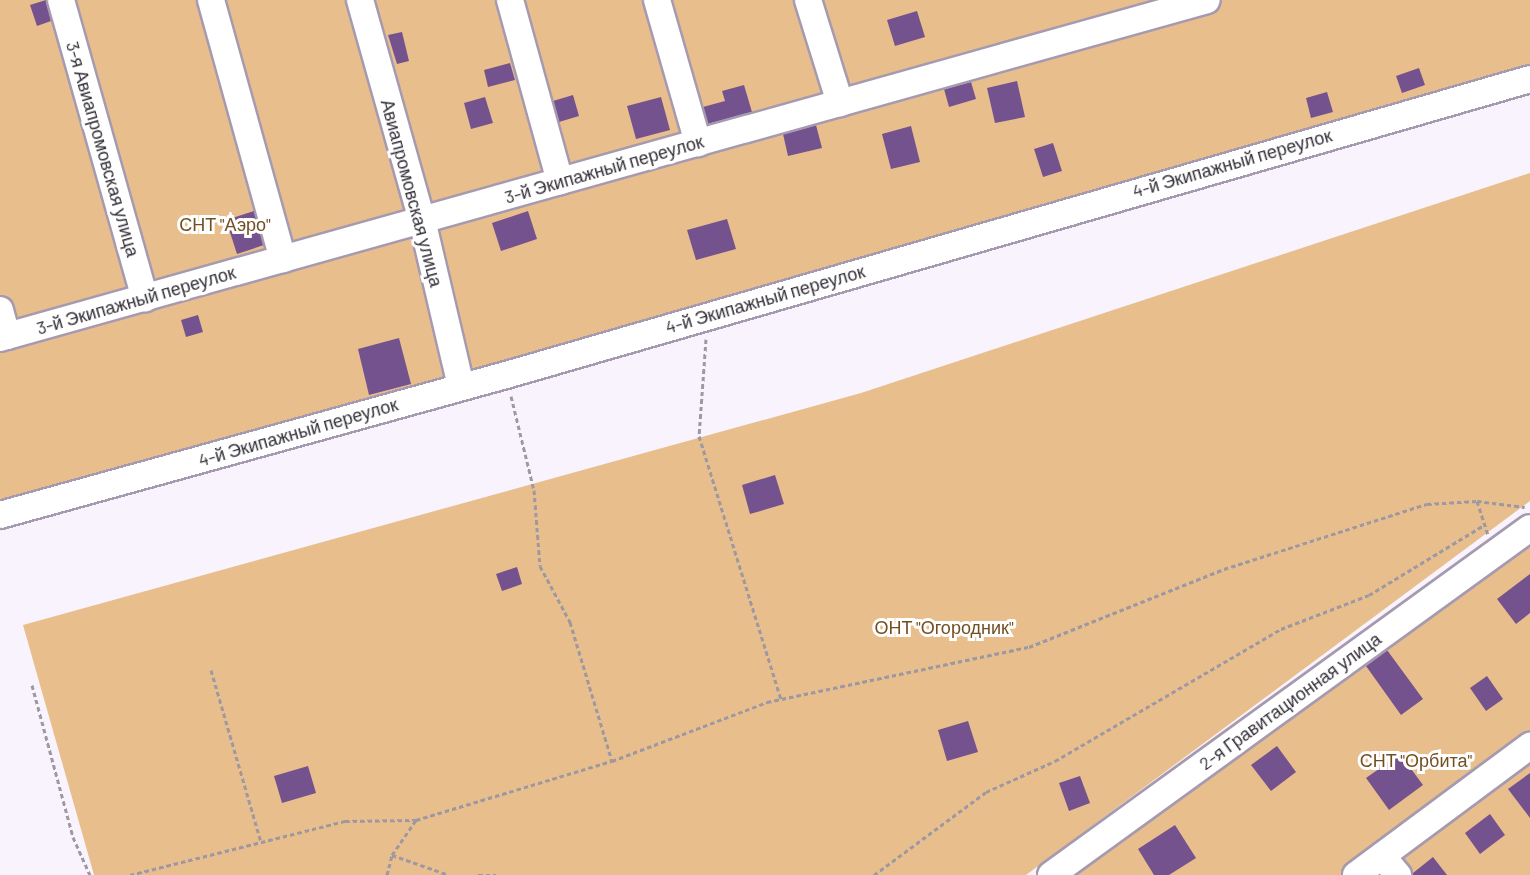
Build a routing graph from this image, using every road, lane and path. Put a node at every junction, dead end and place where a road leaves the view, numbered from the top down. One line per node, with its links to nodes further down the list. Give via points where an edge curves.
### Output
1 (61, 0): 14 (lane, 3-я Авиапромовская улица)
2 (211, 0): 13 (lane)
3 (360, 0): 12 (lane, Авиапромовская улица)
4 (510, 0): 11 (lane)
5 (657, 0): 10 (lane)
6 (808, 0): 9 (lane)
7 (1207, 0): 9 (lane, 3-й Экипажный переулок)
8 (1530, 79): 16 (lane, 4-й Экипажный переулок)
9 (840, 103): 10 (lane, 3-й Экипажный переулок)
10 (698, 142): 11 (lane, 3-й Экипажный переулок)
11 (560, 181): 12 (lane, 3-й Экипажный переулок)
12 (422, 220): 13 (lane, 3-й Экипажный переулок); 19 (lane, Авиапромовская улица)
13 (283, 259): 14 (lane, 3-й Экипажный переулок)
14 (145, 298): 17 (lane, 3-й Экипажный переулок)
15 (0, 310): 17 (lane)
16 (710, 315): 18 (lane, 4-й Экипажный переулок); 28 (path, via 702,366 699,436)
17 (4, 337)
18 (506, 375): 19 (lane, 4-й Экипажный переулок); 30 (path, via 534,490 540,566 570,622)
19 (461, 386): 22 (lane, 4-й Экипажный переулок)
20 (1477, 501): 21 (path); 23 (path); 28 (path, via 1427,504 1224,569 1029,647)
21 (1530, 508)
22 (0, 515)
23 (1484, 525): 25 (path); 41 (path, via 1369,595 1281,629 1055,761 986,792)
24 (1530, 528): 25 (lane, 2-я Гравитационная улица)
25 (1497, 551): 42 (lane, 2-я Гравитационная улица)
26 (211, 670): 32 (path)
27 (32, 685): 35 (path, via 73,837)
28 (781, 699): 30 (path)
29 (1530, 746): 34 (lane)
30 (612, 761): 31 (path)
31 (416, 820): 32 (path, via 345,821); 33 (path)
32 (261, 842): 36 (path)
33 (392, 855): 37 (path); 38 (path)
34 (1390, 865): 43 (lane)
35 (90, 875)
36 (130, 875)
37 (387, 875)
38 (449, 875)
39 (478, 875): 40 (path)
40 (496, 875)
41 (874, 875)
42 (1051, 875)
43 (1356, 875)

